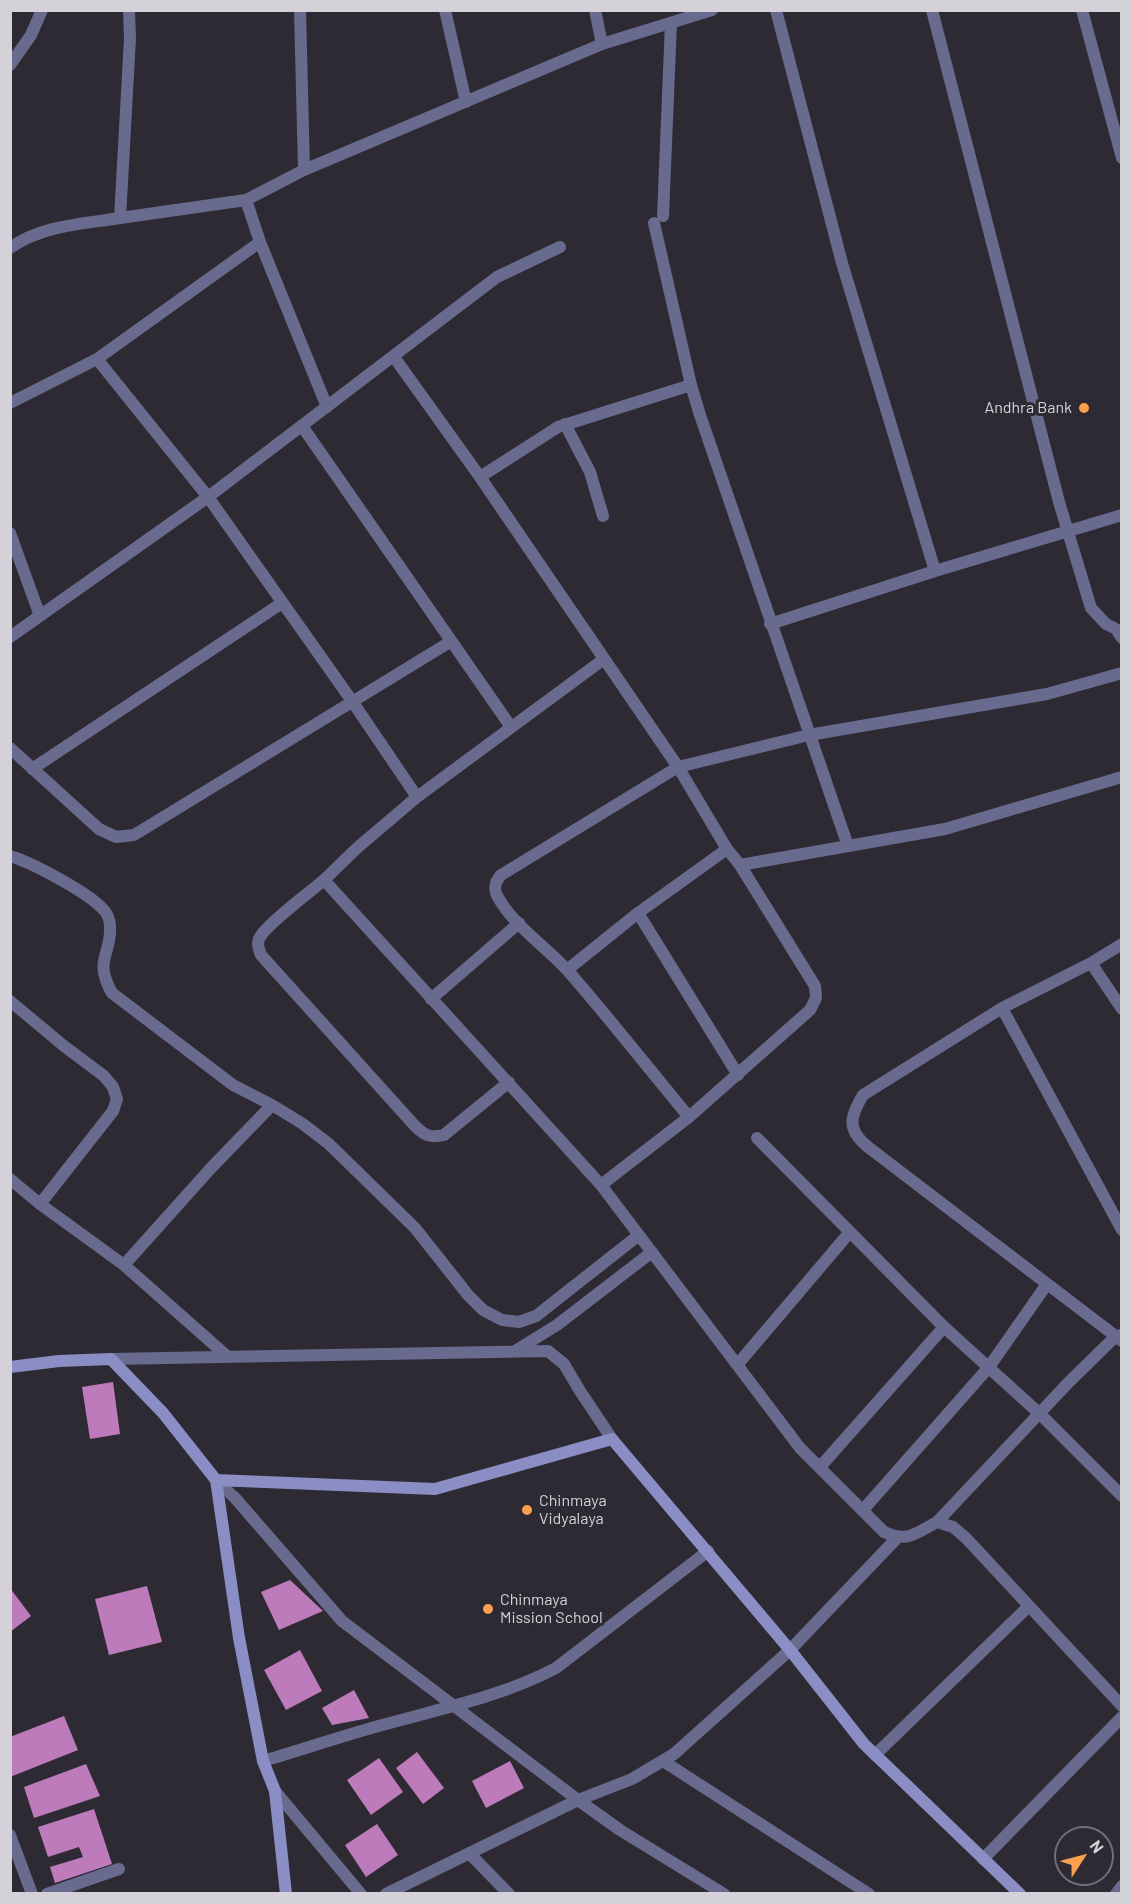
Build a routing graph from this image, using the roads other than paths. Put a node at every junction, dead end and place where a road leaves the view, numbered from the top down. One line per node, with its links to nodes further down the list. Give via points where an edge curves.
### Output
1 (42, 10): 12 (street, via 31,35)
2 (129, 10): 17 (street)
3 (300, 10): 15 (street)
4 (445, 10): 13 (street)
5 (596, 10): 11 (street)
6 (712, 10): 10 (street)
7 (776, 10): 34 (street, via 842,263)
8 (932, 10): 32 (street)
9 (1082, 10): 14 (street)
10 (671, 23): 11 (street); 23 (street, via 658,220)
11 (602, 44): 13 (street)
12 (10, 65)
13 (466, 102): 15 (street)
14 (1122, 158)
15 (304, 170): 16 (street)
16 (246, 200): 17 (street); 18 (street)
17 (120, 218): 20 (street, via 34,234)
18 (260, 242): 22 (street); 25 (street)
19 (560, 247): 21 (street, via 497,277)
20 (10, 248)
21 (394, 357): 25 (street); 28 (street)
22 (97, 359): 24 (street); 29 (street)
23 (691, 386): 26 (street); 37 (street)
24 (10, 403)
25 (327, 407): 27 (street)
26 (565, 424): 28 (street); 31 (street, via 590,472)
27 (302, 426): 29 (street); 40 (street)
28 (480, 477): 41 (street)
29 (208, 497): 35 (street); 36 (street)
30 (1122, 515): 32 (street)
31 (603, 516)
32 (1068, 531): 34 (street); 38 (street, via 1091,608 1106,624)
33 (10, 533): 36 (street)
34 (935, 571): 37 (street)
35 (282, 603): 43 (street); 48 (street)
36 (40, 616): 39 (street)
37 (770, 624): 45 (street)
38 (1120, 631)
39 (10, 637)
40 (450, 642): 43 (street); 44 (street)
41 (604, 659): 44 (street); 47 (street)
42 (1122, 673): 45 (street, via 1047,694)
43 (352, 700): 48 (street, via 134,835 116,837 99,829); 50 (street)
44 (511, 727): 50 (street)
45 (809, 735): 47 (street); 51 (street)
46 (10, 748): 48 (street)
47 (678, 767): 52 (street); 57 (street, via 501,875 495,891)
48 (32, 770)
49 (1122, 777): 51 (street, via 945,829)
50 (417, 797): 55 (street)
51 (848, 846): 54 (street)
52 (727, 849): 54 (street); 56 (street)
53 (10, 856): 67 (street, via 28,862 105,911 110,939 102,962 112,993 233,1085)
54 (740, 864): 65 (street, via 815,986 816,998 810,1010)
55 (324, 880): 61 (street); 66 (street, via 260,937 261,955 415,1126 423,1134 444,1135)
56 (638, 913): 60 (street); 65 (street)
57 (519, 922): 60 (street); 61 (street)
58 (1122, 944): 59 (street)
59 (1091, 963): 63 (street); 64 (street)
60 (567, 970): 68 (street)
61 (431, 999): 66 (street)
62 (10, 1001): 72 (street, via 104,1076 117,1100 113,1111)
63 (1002, 1008): 73 (street); 78 (street, via 863,1095 852,1121 856,1134 868,1147)
64 (1122, 1010)
65 (738, 1075): 68 (street)
66 (509, 1082): 71 (street)
67 (272, 1105): 75 (street, via 329,1144 415,1228 468,1295 483,1310 502,1320 519,1322 536,1316); 77 (street)
68 (689, 1117): 71 (street)
69 (757, 1138): 74 (street)
70 (10, 1179): 72 (street)
71 (601, 1185): 75 (street)
72 (40, 1204): 77 (street)
73 (1122, 1230)
74 (850, 1232): 79 (street); 84 (street)
75 (639, 1234): 76 (street)
76 (652, 1252): 81 (street, via 557,1325); 84 (street)
77 (124, 1265): 82 (street)
78 (1047, 1284): 80 (street); 85 (street)
79 (944, 1327): 85 (street); 89 (street)
80 (1120, 1338): 87 (street, via 1068,1383)
81 (514, 1352): 82 (street); 88 (street, via 548,1351 557,1357)
82 (228, 1357): 83 (street)
83 (111, 1359): 86 (street); 90 (street, via 163,1413)
84 (737, 1365): 89 (street)
85 (989, 1367): 87 (street); 92 (street)
86 (11, 1368)
87 (1040, 1414): 91 (street); 93 (street)
88 (612, 1439): 90 (street, via 435,1489); 95 (street)
89 (819, 1467): 92 (street)
90 (216, 1480): 98 (street, via 342,1621); 102 (street, via 239,1638)
91 (1122, 1496)
92 (863, 1510): 94 (street, via 885,1533)
93 (937, 1522): 94 (street, via 908,1537); 96 (street, via 966,1538)
94 (897, 1538): 97 (street)
95 (708, 1551): 97 (street); 98 (street, via 556,1668 506,1690)
96 (1029, 1606): 99 (street); 101 (street)
97 (790, 1650): 101 (street); 103 (street)
98 (452, 1706): 102 (street); 105 (street)
99 (1122, 1706)
100 (1122, 1717): 108 (street)
101 (875, 1755): 108 (street)
102 (263, 1761): 104 (street)
103 (663, 1761): 105 (street, via 632,1779); 118 (street)
104 (275, 1791): 113 (street); 114 (street)
105 (578, 1800): 107 (street); 117 (street)
106 (10, 1835): 111 (street)
107 (469, 1853): 115 (street); 116 (street)
108 (983, 1859): 119 (street)
109 (119, 1869): 112 (street)
110 (1122, 1886): 120 (street)
111 (32, 1893)
112 (47, 1893)
113 (286, 1893)
114 (361, 1893)
115 (386, 1893)
116 (509, 1893)
117 (724, 1893)
118 (869, 1893)
119 (1020, 1893)
120 (1116, 1893)

